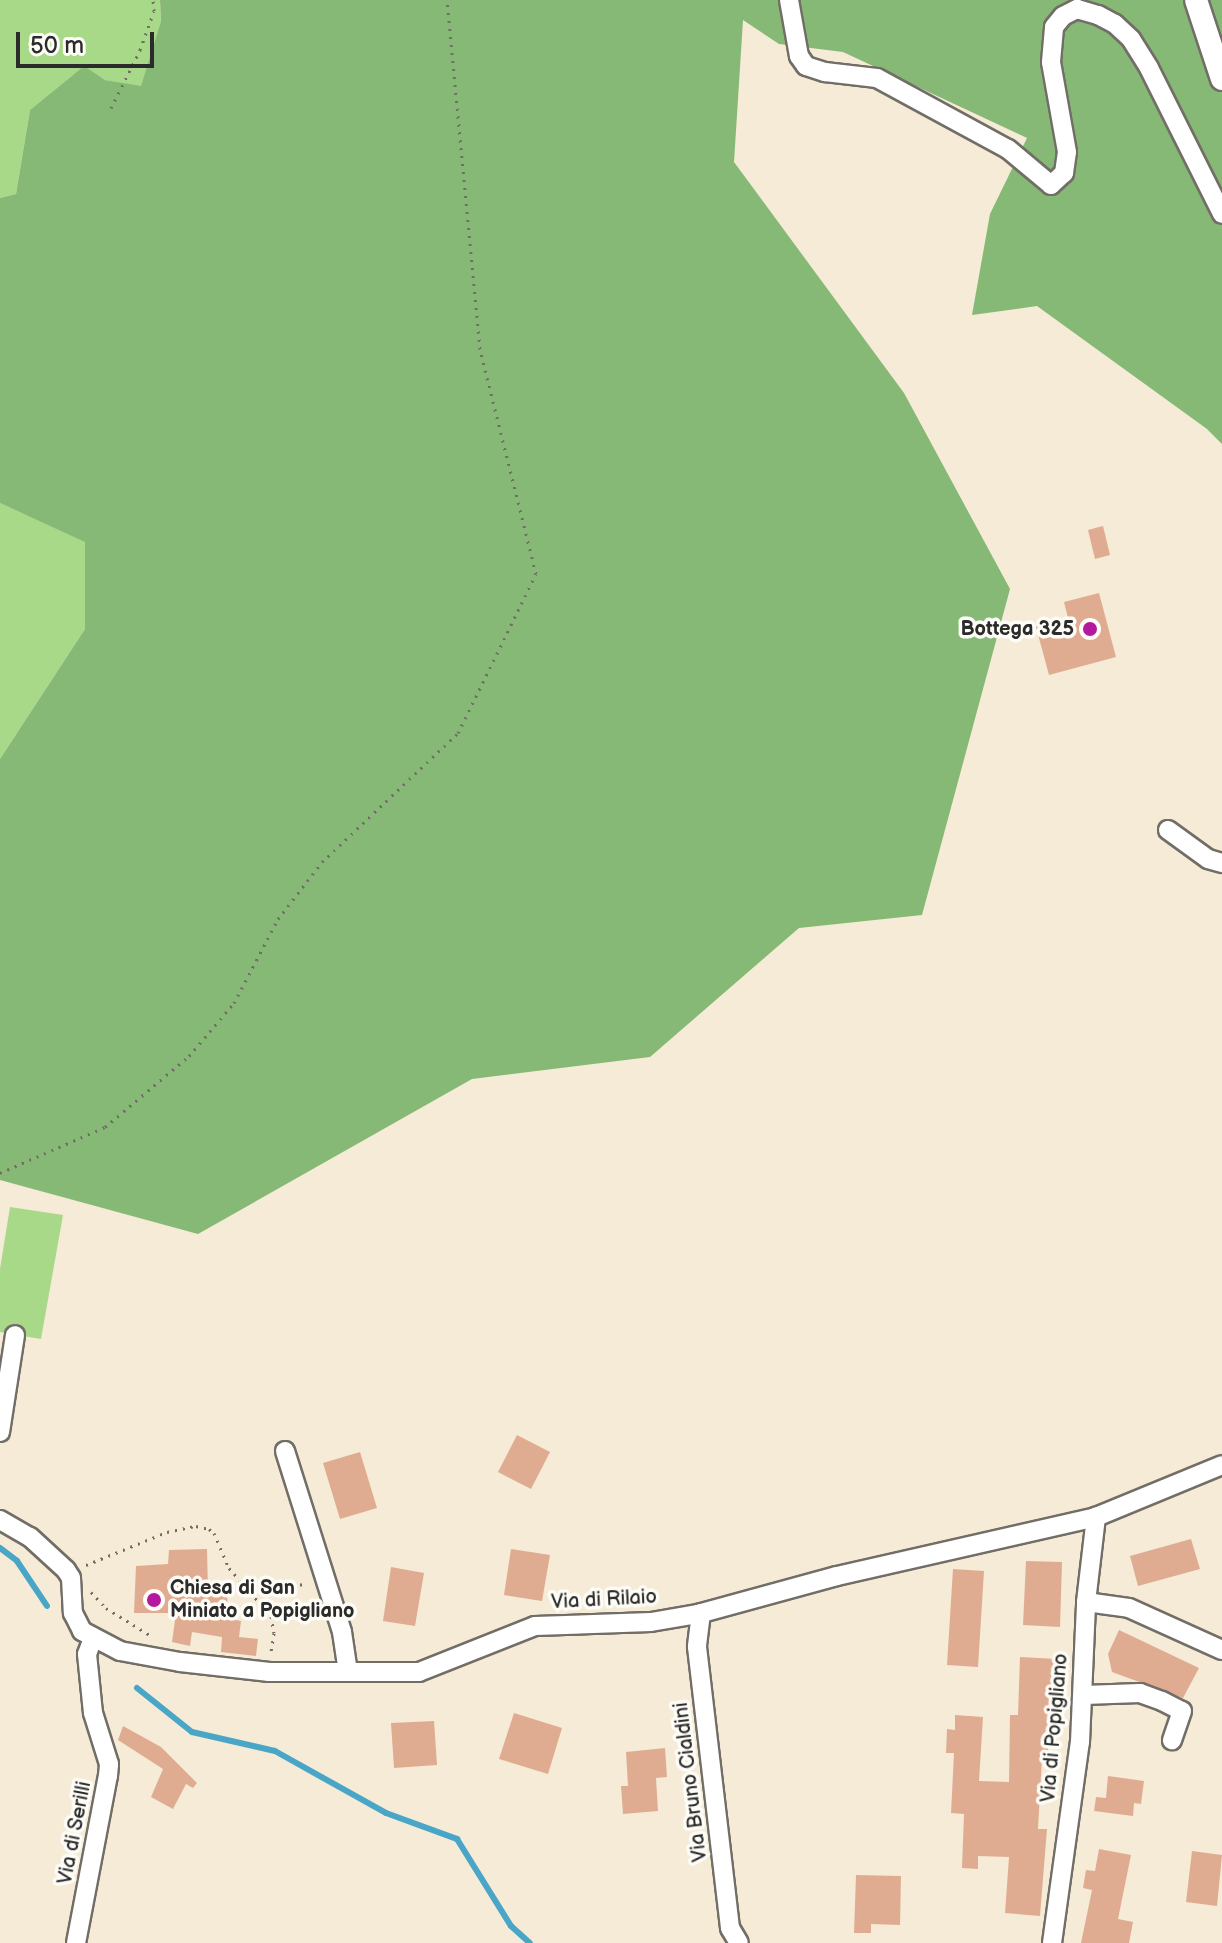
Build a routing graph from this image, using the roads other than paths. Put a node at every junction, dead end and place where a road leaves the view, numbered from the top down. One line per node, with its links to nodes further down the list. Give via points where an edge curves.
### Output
1 (789, 0): 4 (street, via 799,56 806,66 877,78 1008,149 1051,185 1064,173 1067,152 1051,62 1054,27 1077,9 1098,15 1131,39)
2 (1196, 0): 3 (main road)
3 (1222, 79)
4 (1222, 214)
5 (1168, 830): 6 (street)
6 (1222, 863)
7 (15, 1335): 8 (street)
8 (0, 1432)
9 (285, 1451): 17 (street, via 342,1632)
10 (1222, 1465): 11 (street, Via di Rilaio)
11 (1096, 1517): 13 (street, Via di Popigliano); 14 (street, Via di Rilaio)
12 (0, 1520): 15 (street, via 30,1537 69,1577 73,1613 82,1631)
13 (1086, 1602): 16 (street, via 1129,1608); 18 (street, Via di Popigliano)
14 (701, 1613): 17 (street, Via di Rilaio, via 651,1622 535,1626 419,1672); 20 (street, Via Bruno Cialdini, via 697,1647 725,1894)
15 (93, 1638): 17 (street, Via di Rilaio, via 146,1657 269,1672); 21 (street, Via di Serilli, via 87,1654 93,1713 109,1764)
16 (1222, 1650)
17 (348, 1672)
18 (1084, 1695): 19 (street, via 1140,1693 1182,1711); 22 (street, Via di Popigliano)
19 (1172, 1740)
20 (736, 1942)
21 (76, 1943)
22 (1052, 1943)

